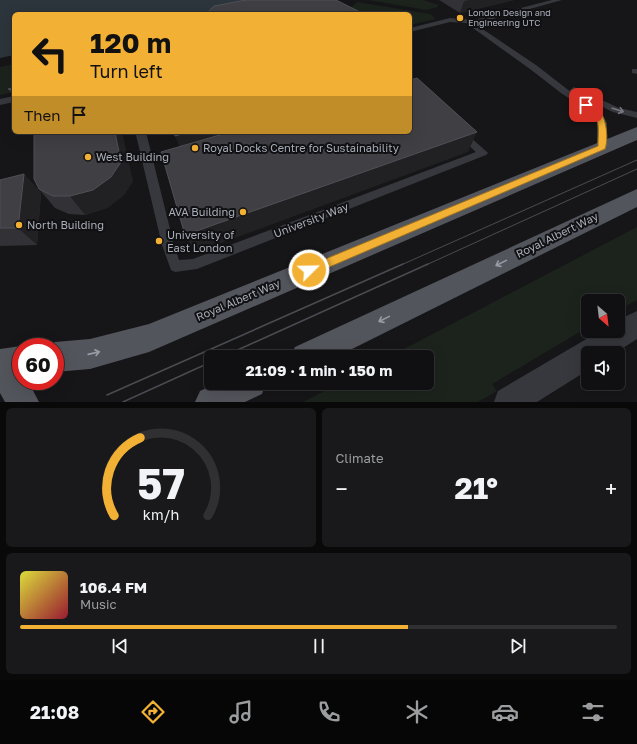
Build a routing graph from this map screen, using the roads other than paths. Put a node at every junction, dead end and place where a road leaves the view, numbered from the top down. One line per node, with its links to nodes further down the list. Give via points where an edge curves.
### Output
1 (559, 0): 2 (lane)
2 (469, 23): 3 (lane, via 450,20); 4 (lane)
3 (412, 30)
4 (533, 67): 7 (lane, one-way to 7, via 616,110); 11 (lane, via 597,112 602,123)
5 (12, 99): 6 (lane)
6 (0, 102)
7 (637, 115)
8 (454, 127): 10 (lane, University Way, via 483,153 193,265 175,266)
9 (637, 133): 11 (main road, Royal Albert Way)
10 (141, 134)
11 (602, 148): 16 (main road, Royal Albert Way, one-way to 11, via 90,354 149,338)
12 (637, 197): 15 (main road, Royal Albert Way, one-way to 15)
13 (637, 324): 14 (street)
14 (601, 346)
15 (320, 350)
16 (64, 357)
17 (581, 358): 24 (street)
18 (12, 363): 19 (main road)
19 (0, 364)
20 (0, 373): 22 (main road, via 10,379)
21 (236, 390): 23 (main road)
22 (23, 402)
23 (211, 402)
24 (509, 402)

